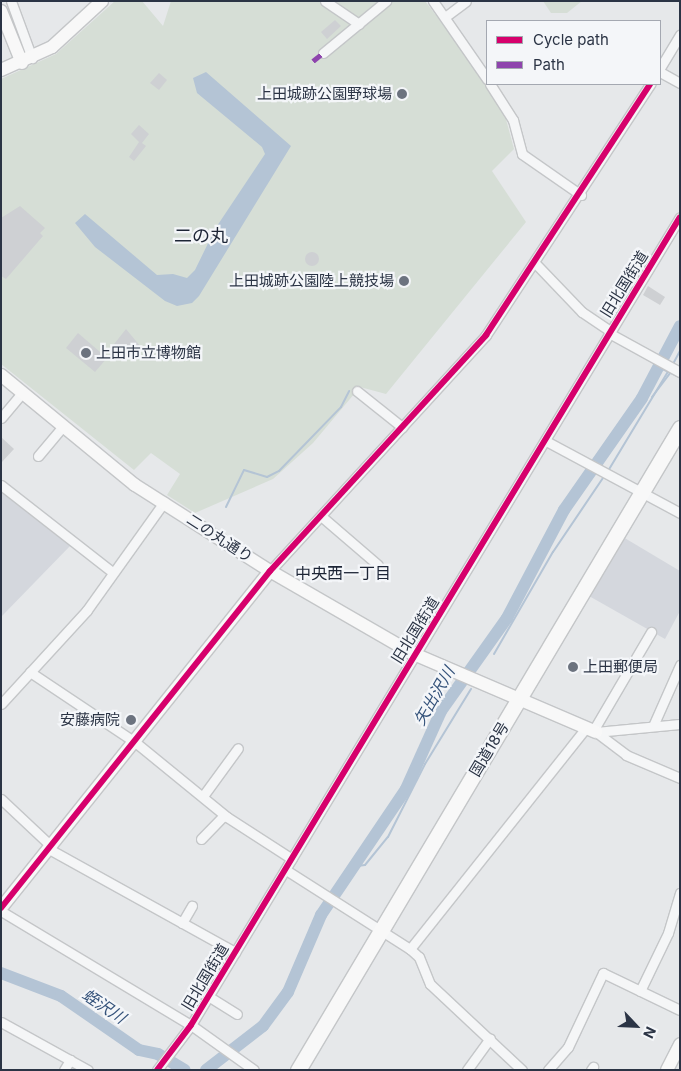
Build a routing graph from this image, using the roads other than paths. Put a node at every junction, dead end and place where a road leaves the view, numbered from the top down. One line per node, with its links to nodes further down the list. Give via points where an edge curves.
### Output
1 (10, 1): 12 (street)
2 (102, 1): 12 (street, via 60,41)
3 (326, 1): 9 (street)
4 (386, 1): 9 (street)
5 (434, 1): 8 (street)
6 (466, 1): 8 (street)
7 (1, 11): 12 (street)
8 (445, 17): 16 (street)
9 (359, 24): 11 (street)
10 (680, 35): 13 (street)
11 (323, 53)
12 (27, 60): 14 (street)
13 (661, 66)
14 (1, 70)
15 (661, 73): 17 (street)
16 (486, 78)
17 (680, 83)
18 (491, 85): 20 (street, via 513,120 522,154)
19 (649, 85): 20 (street)
20 (580, 195): 22 (street)
21 (680, 217): 23 (street, 旧北国街道)
22 (535, 263): 23 (street, via 582,312); 30 (street, via 486,335)
23 (609, 332): 24 (street); 32 (street, 旧北国街道)
24 (680, 372)
25 (1, 375): 27 (street, 二の丸通り)
26 (357, 391): 30 (street)
27 (21, 394): 28 (street); 29 (street, 二の丸通り)
28 (1, 418)
29 (63, 426): 33 (street); 36 (street, 二の丸通り, via 135,485)
30 (402, 427): 38 (street)
31 (680, 428): 35 (highway, 国道18号)
32 (546, 440): 35 (street); 43 (street, 旧北国街道)
33 (38, 456)
34 (1, 486): 40 (street)
35 (640, 494): 37 (street); 46 (highway, 国道18号)
36 (164, 502): 40 (street); 41 (street, 二の丸通り)
37 (680, 513)
38 (321, 516): 39 (street); 41 (street)
39 (378, 565)
40 (111, 571): 45 (street, via 87,610)
41 (270, 571): 43 (street, 二の丸通り); 51 (street)
42 (651, 632): 50 (street)
43 (414, 654): 46 (street, 二の丸通り); 59 (street, 旧北国街道)
44 (680, 665): 49 (street)
45 (30, 672): 47 (street); 51 (street)
46 (518, 700): 50 (street); 65 (highway, 国道18号)
47 (1, 704)
48 (680, 724): 49 (street)
49 (654, 726): 50 (street)
50 (592, 731): 53 (street, via 626,755); 66 (street)
51 (135, 742): 54 (street); 58 (street)
52 (238, 748): 54 (street)
53 (680, 778)
54 (203, 796): 56 (street)
55 (1, 799): 58 (street)
56 (224, 815): 57 (street); 59 (street)
57 (201, 839)
58 (50, 848): 63 (street); 64 (street)
59 (292, 859): 60 (street, 旧北国街道)
60 (286, 870): 65 (street); 67 (street, 旧北国街道)
61 (680, 893): 68 (street, via 668,933)
62 (192, 906): 64 (street)
63 (1, 909): 73 (street)
64 (182, 923): 67 (street)
65 (380, 930): 66 (street); 81 (highway, 国道18号)
66 (410, 949): 74 (street, via 418,957 430,984)
67 (235, 952): 69 (street, 旧北国街道)
68 (640, 991): 70 (street); 84 (street, via 603,973 568,1047)
69 (208, 996): 71 (street); 73 (street, 旧北国街道)
70 (680, 1010)
71 (236, 1014)
72 (1, 1022): 76 (street)
73 (191, 1025): 79 (street, 旧北国街道); 80 (street)
74 (490, 1038): 82 (street); 83 (street)
75 (680, 1044): 85 (street)
76 (70, 1060): 77 (street); 78 (street)
77 (64, 1070)
78 (88, 1070)
79 (157, 1070)
80 (254, 1070)
81 (298, 1070)
82 (468, 1070)
83 (522, 1070)
84 (548, 1070)
85 (667, 1070)

